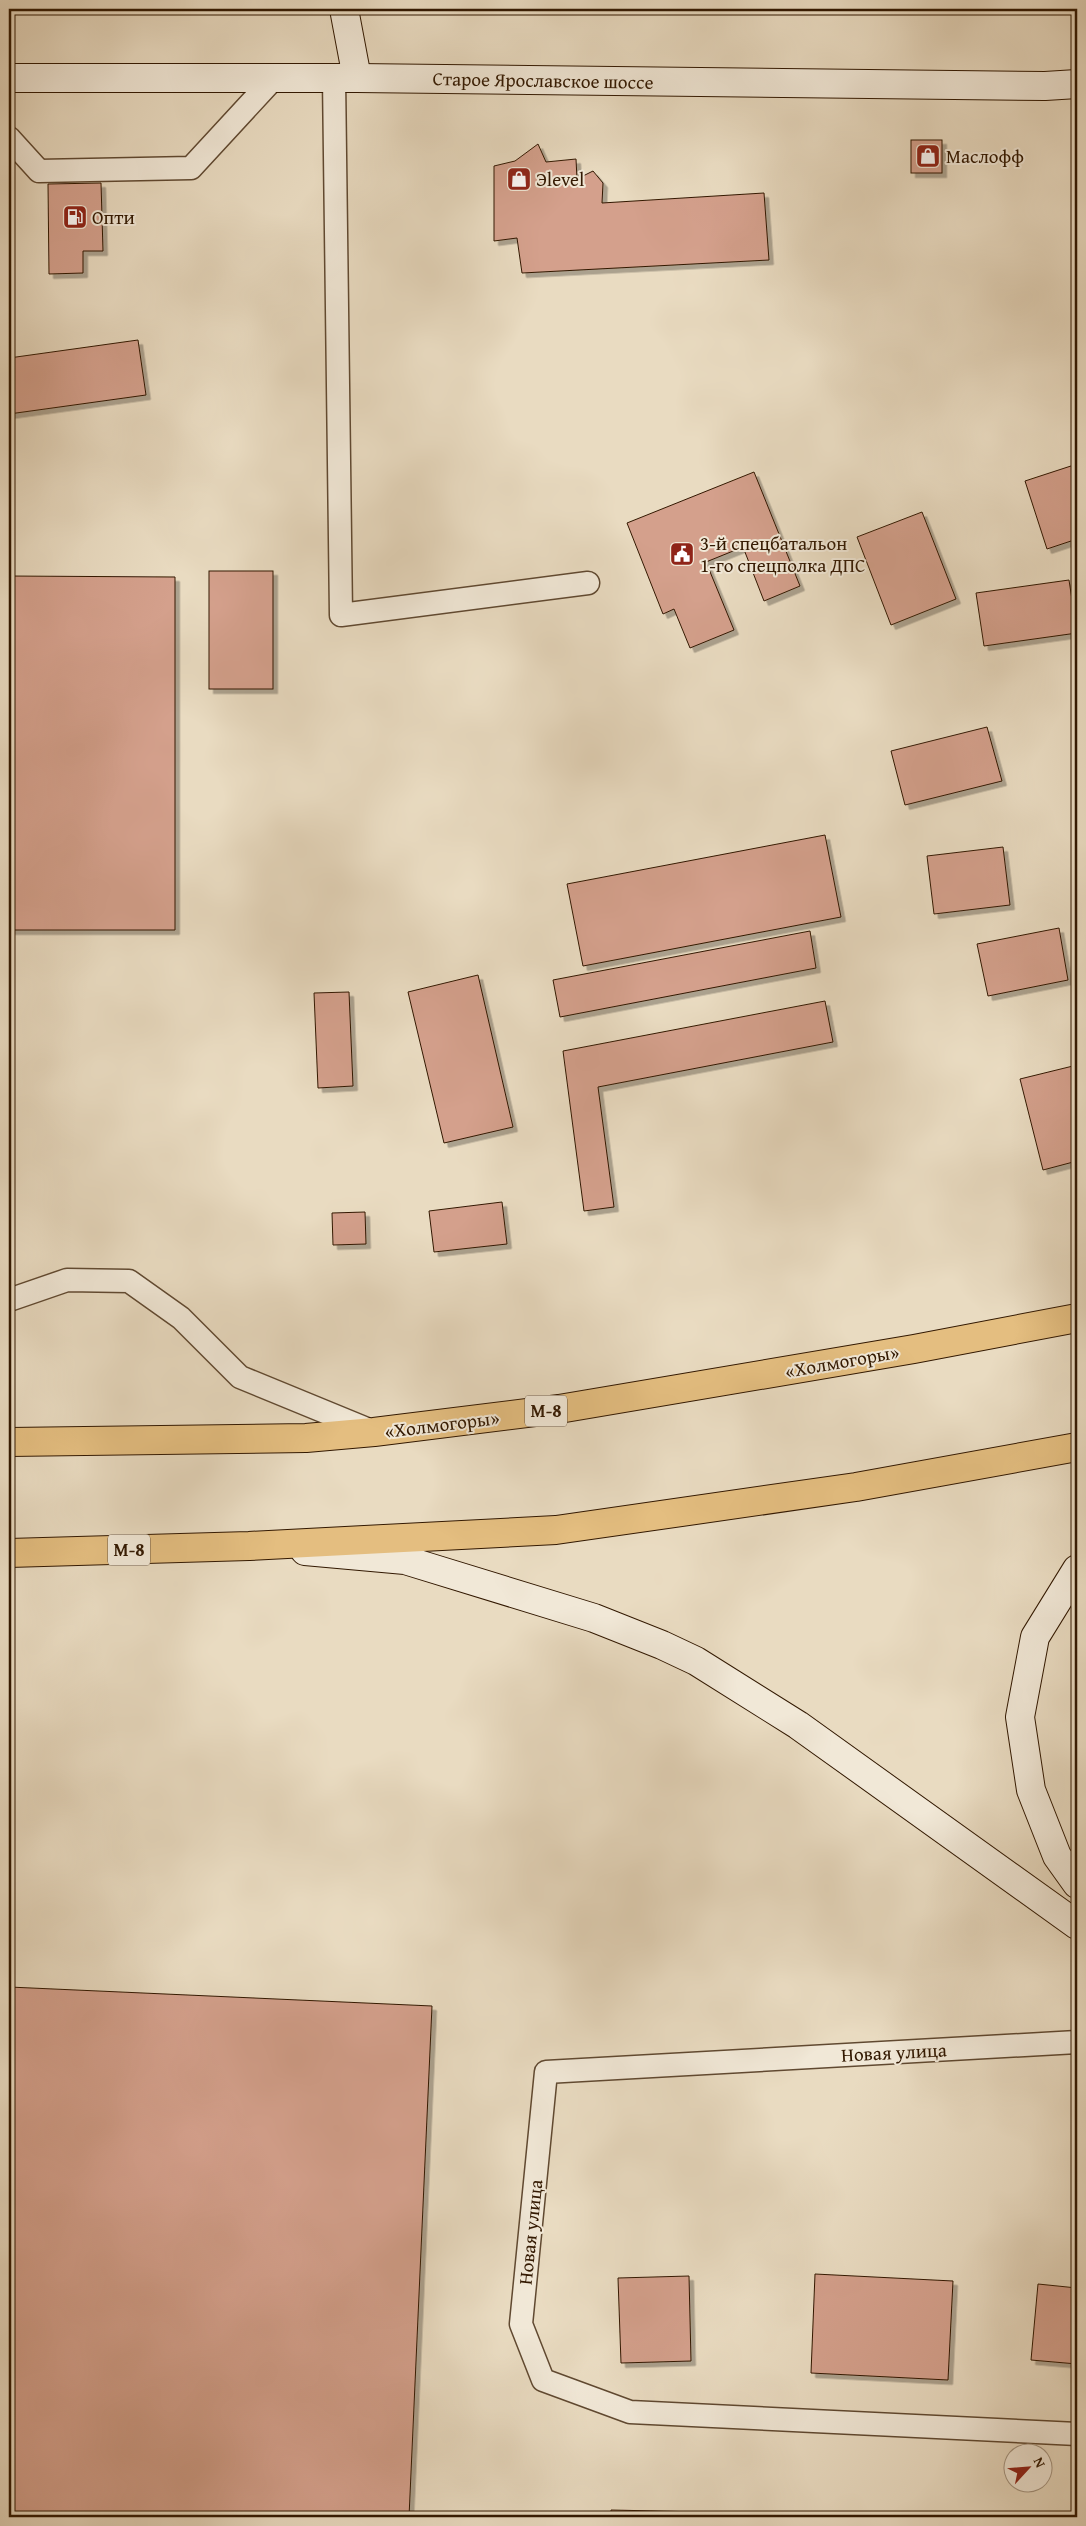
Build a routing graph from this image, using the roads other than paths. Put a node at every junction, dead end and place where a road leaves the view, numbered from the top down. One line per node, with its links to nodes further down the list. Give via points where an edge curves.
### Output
1 (344, 9): 4 (main road)
2 (9, 78): 3 (main road, Старое Ярославское шоссе)
3 (274, 78): 4 (main road, Старое Ярославское шоссе); 6 (lane, via 191,168 39,171)
4 (346, 78): 5 (main road, Старое Ярославское шоссе); 7 (lane, via 341,615)
5 (1077, 84)
6 (9, 138)
7 (588, 583)
8 (9, 1300): 10 (lane, via 67,1280 129,1281 181,1318 240,1377)
9 (1077, 1318): 10 (highway, «Холмогоры» / М-8, via 559,1409)
10 (374, 1432): 11 (highway, «Холмогоры» / М-8, via 306,1438)
11 (9, 1442)
12 (1077, 1447): 13 (highway, М-8, via 856,1487 556,1530)
13 (249, 1546): 14 (highway, М-8); 17 (main road, via 405,1560 594,1618 662,1645 696,1661 798,1725)
14 (9, 1553)
15 (1077, 1569): 16 (main road, via 1035,1637 1020,1717 1030,1790 1058,1856)
16 (1077, 1884)
17 (1077, 1925)
18 (1077, 2042): 19 (lane, Новая улица, via 546,2072 521,2324 543,2380 630,2412)
19 (1077, 2434)

